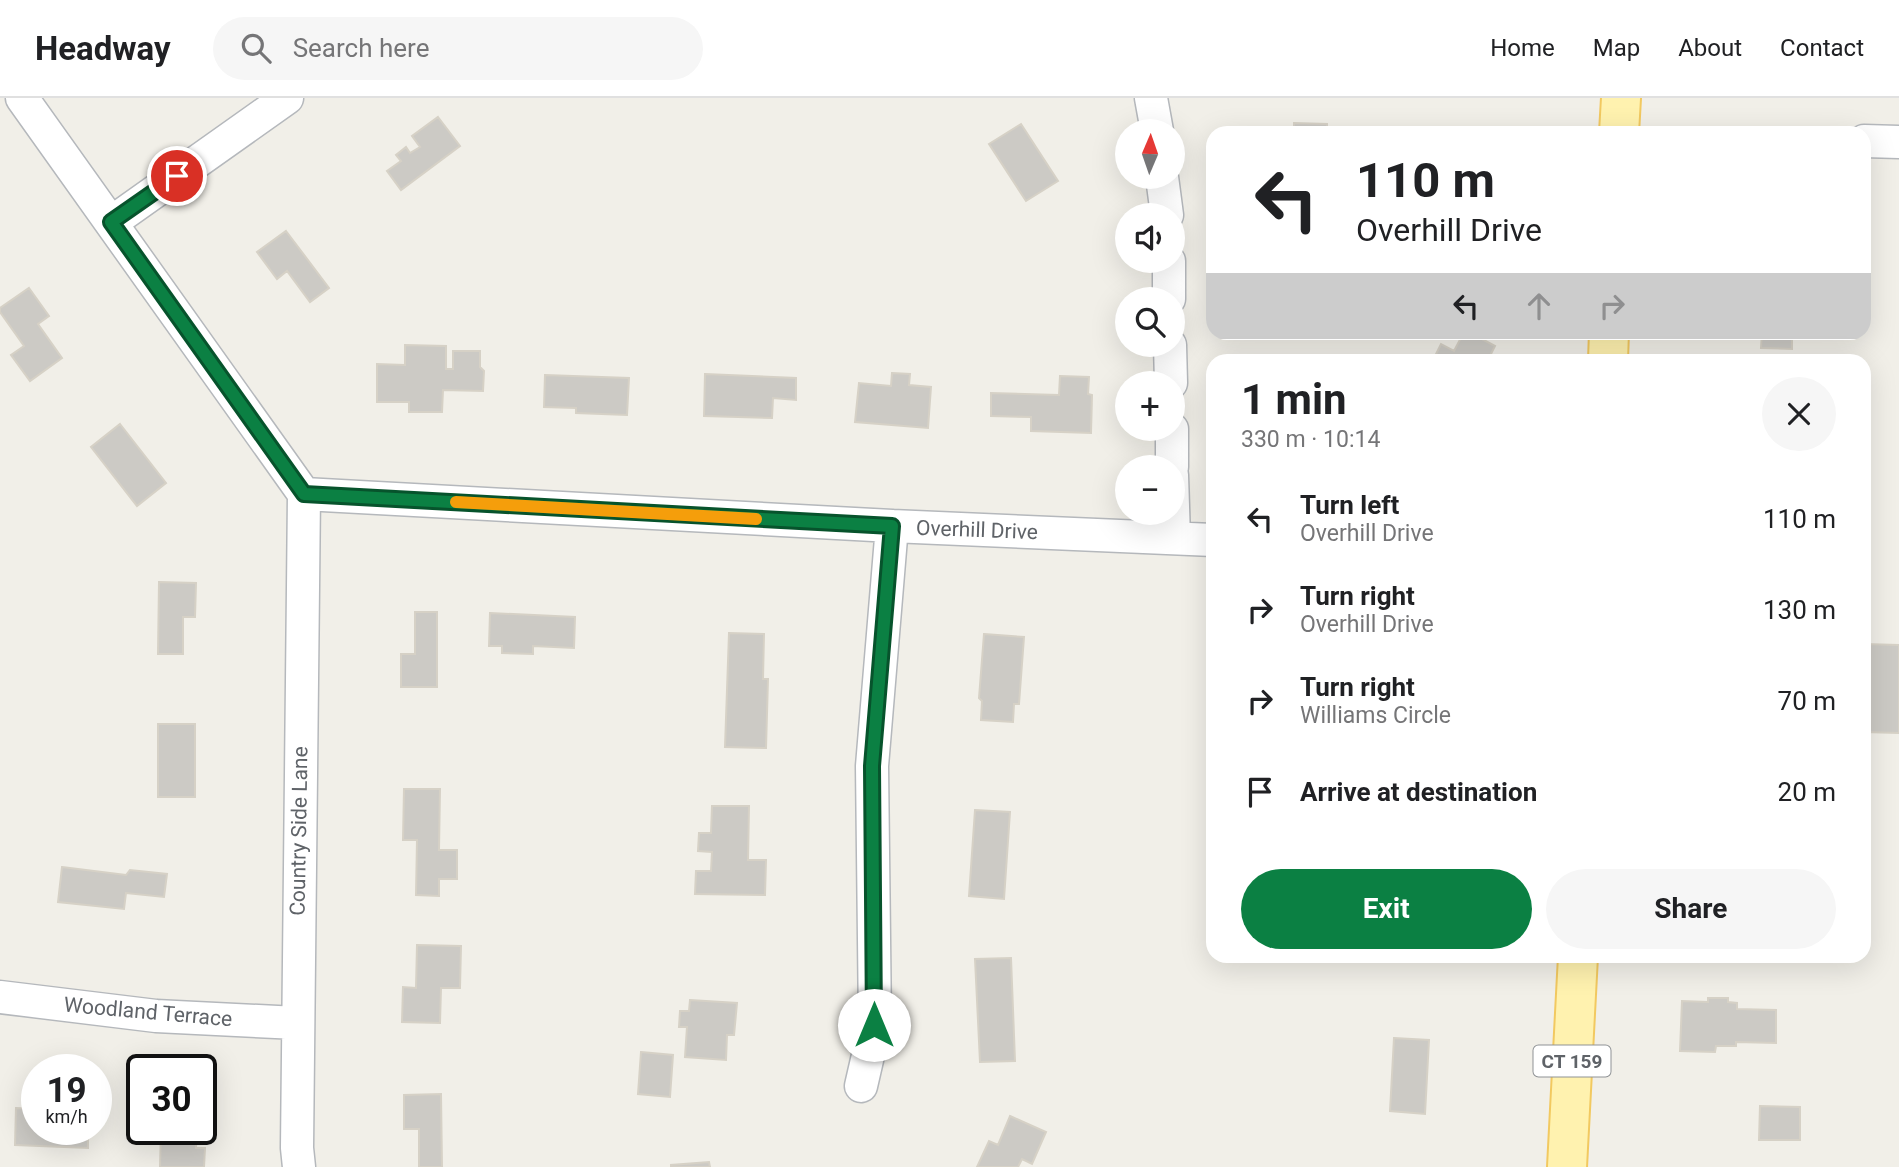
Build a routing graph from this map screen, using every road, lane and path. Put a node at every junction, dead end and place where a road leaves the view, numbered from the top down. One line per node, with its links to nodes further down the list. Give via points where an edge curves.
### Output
1 (22, 98): 9 (street)
2 (287, 98): 9 (street)
3 (1151, 98): 5 (street)
4 (1621, 98): 6 (main road)
5 (1155, 119)
6 (1619, 126)
7 (1871, 141): 8 (street)
8 (1899, 142)
9 (111, 222): 10 (street)
10 (304, 494): 12 (street, Overhill Drive); 17 (street, Country Side Lane)
11 (1174, 525): 13 (street)
12 (892, 526): 13 (street, Overhill Drive); 18 (street, via 872,766 874,1025)
13 (1174, 538): 14 (street, Overhill Drive)
14 (1206, 540)
15 (1578, 963): 20 (main road, CT 159)
16 (0, 997): 17 (street, Woodland Terrace, via 156,1016)
17 (297, 1023): 19 (street, Country Side Lane)
18 (860, 1086)
19 (299, 1167)
20 (1567, 1167)

